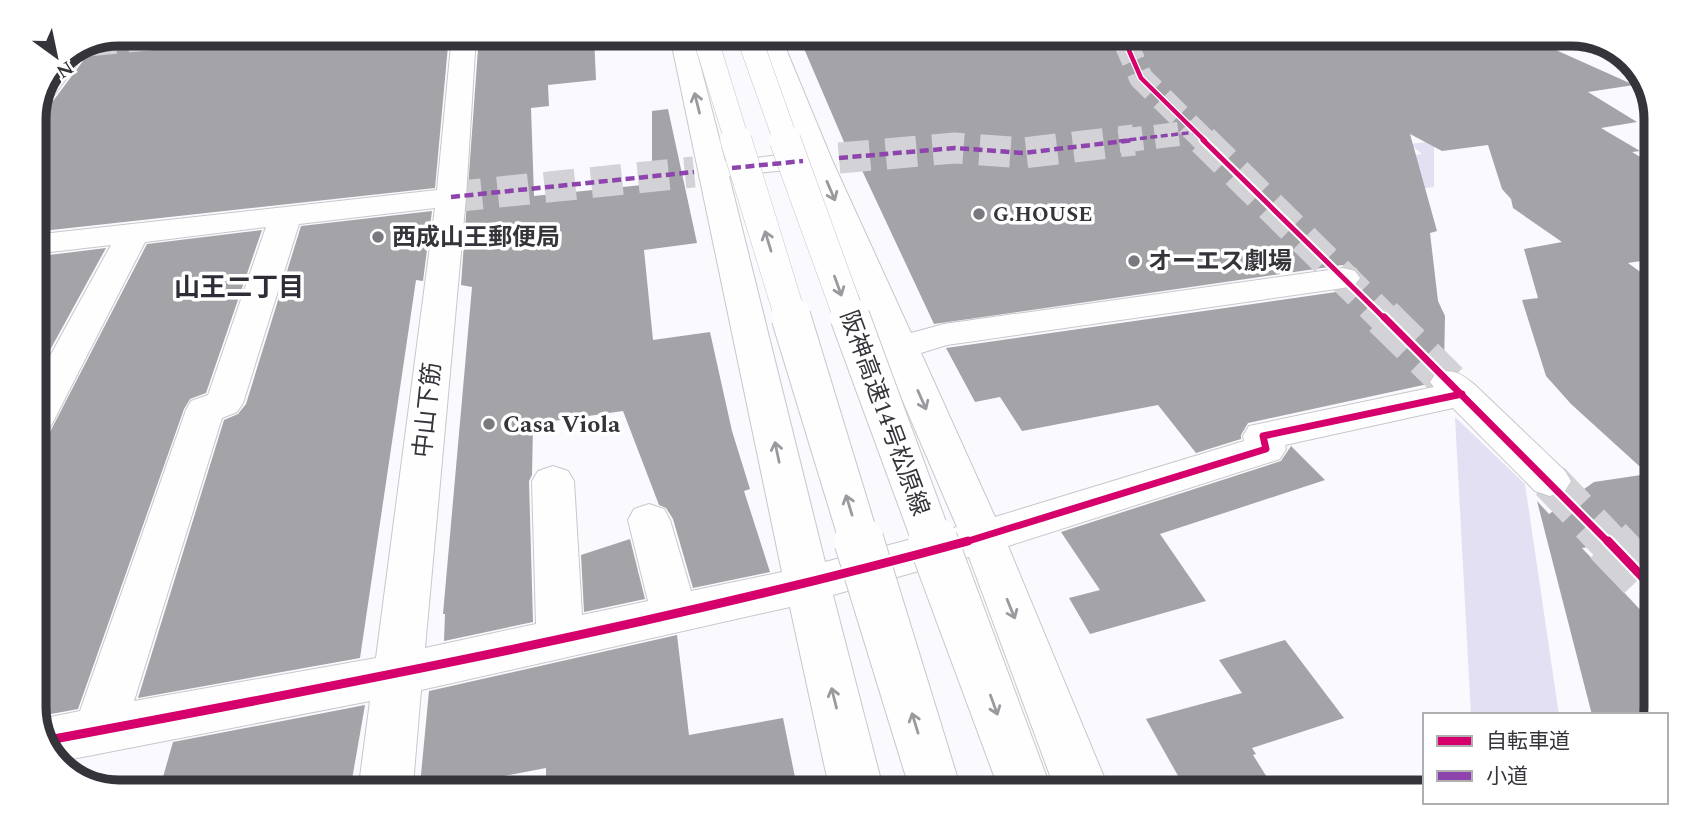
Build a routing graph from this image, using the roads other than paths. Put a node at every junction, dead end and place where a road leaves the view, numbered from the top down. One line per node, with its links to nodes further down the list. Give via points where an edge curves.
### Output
1 (463, 46): 8 (main road, 中山下筋)
2 (683, 46): 19 (main road, one-way to 2)
3 (708, 46): 27 (main road, one-way to 3, bridge)
4 (752, 46): 28 (main road, 阪神高速14号松原線, one-way to 28, bridge)
5 (773, 46): 13 (main road, one-way to 13)
6 (803, 161): 7 (main road)
7 (732, 168)
8 (450, 197): 9 (main road); 22 (main road, 中山下筋)
9 (286, 215): 10 (main road); 23 (main road, via 224,404 205,410)
10 (133, 234): 11 (main road); 14 (main road)
11 (46, 244)
12 (1343, 278): 13 (main road, via 944,335)
13 (898, 348): 18 (main road, one-way to 18)
14 (46, 399)
15 (553, 481): 21 (main road)
16 (1550, 481): 18 (main road, via 1455,388 1263,436 1266,449)
17 (649, 520): 20 (main road)
18 (983, 537): 19 (main road); 29 (main road, one-way to 29)
19 (806, 585): 20 (main road); 26 (main road, one-way to 19)
20 (674, 613): 21 (main road)
21 (560, 639): 22 (main road)
22 (397, 675): 23 (main road); 25 (main road, 中山下筋)
23 (99, 730): 24 (main road)
24 (53, 739)
25 (386, 780)
26 (854, 780)
27 (933, 780)
28 (1022, 780)
29 (1078, 780)

